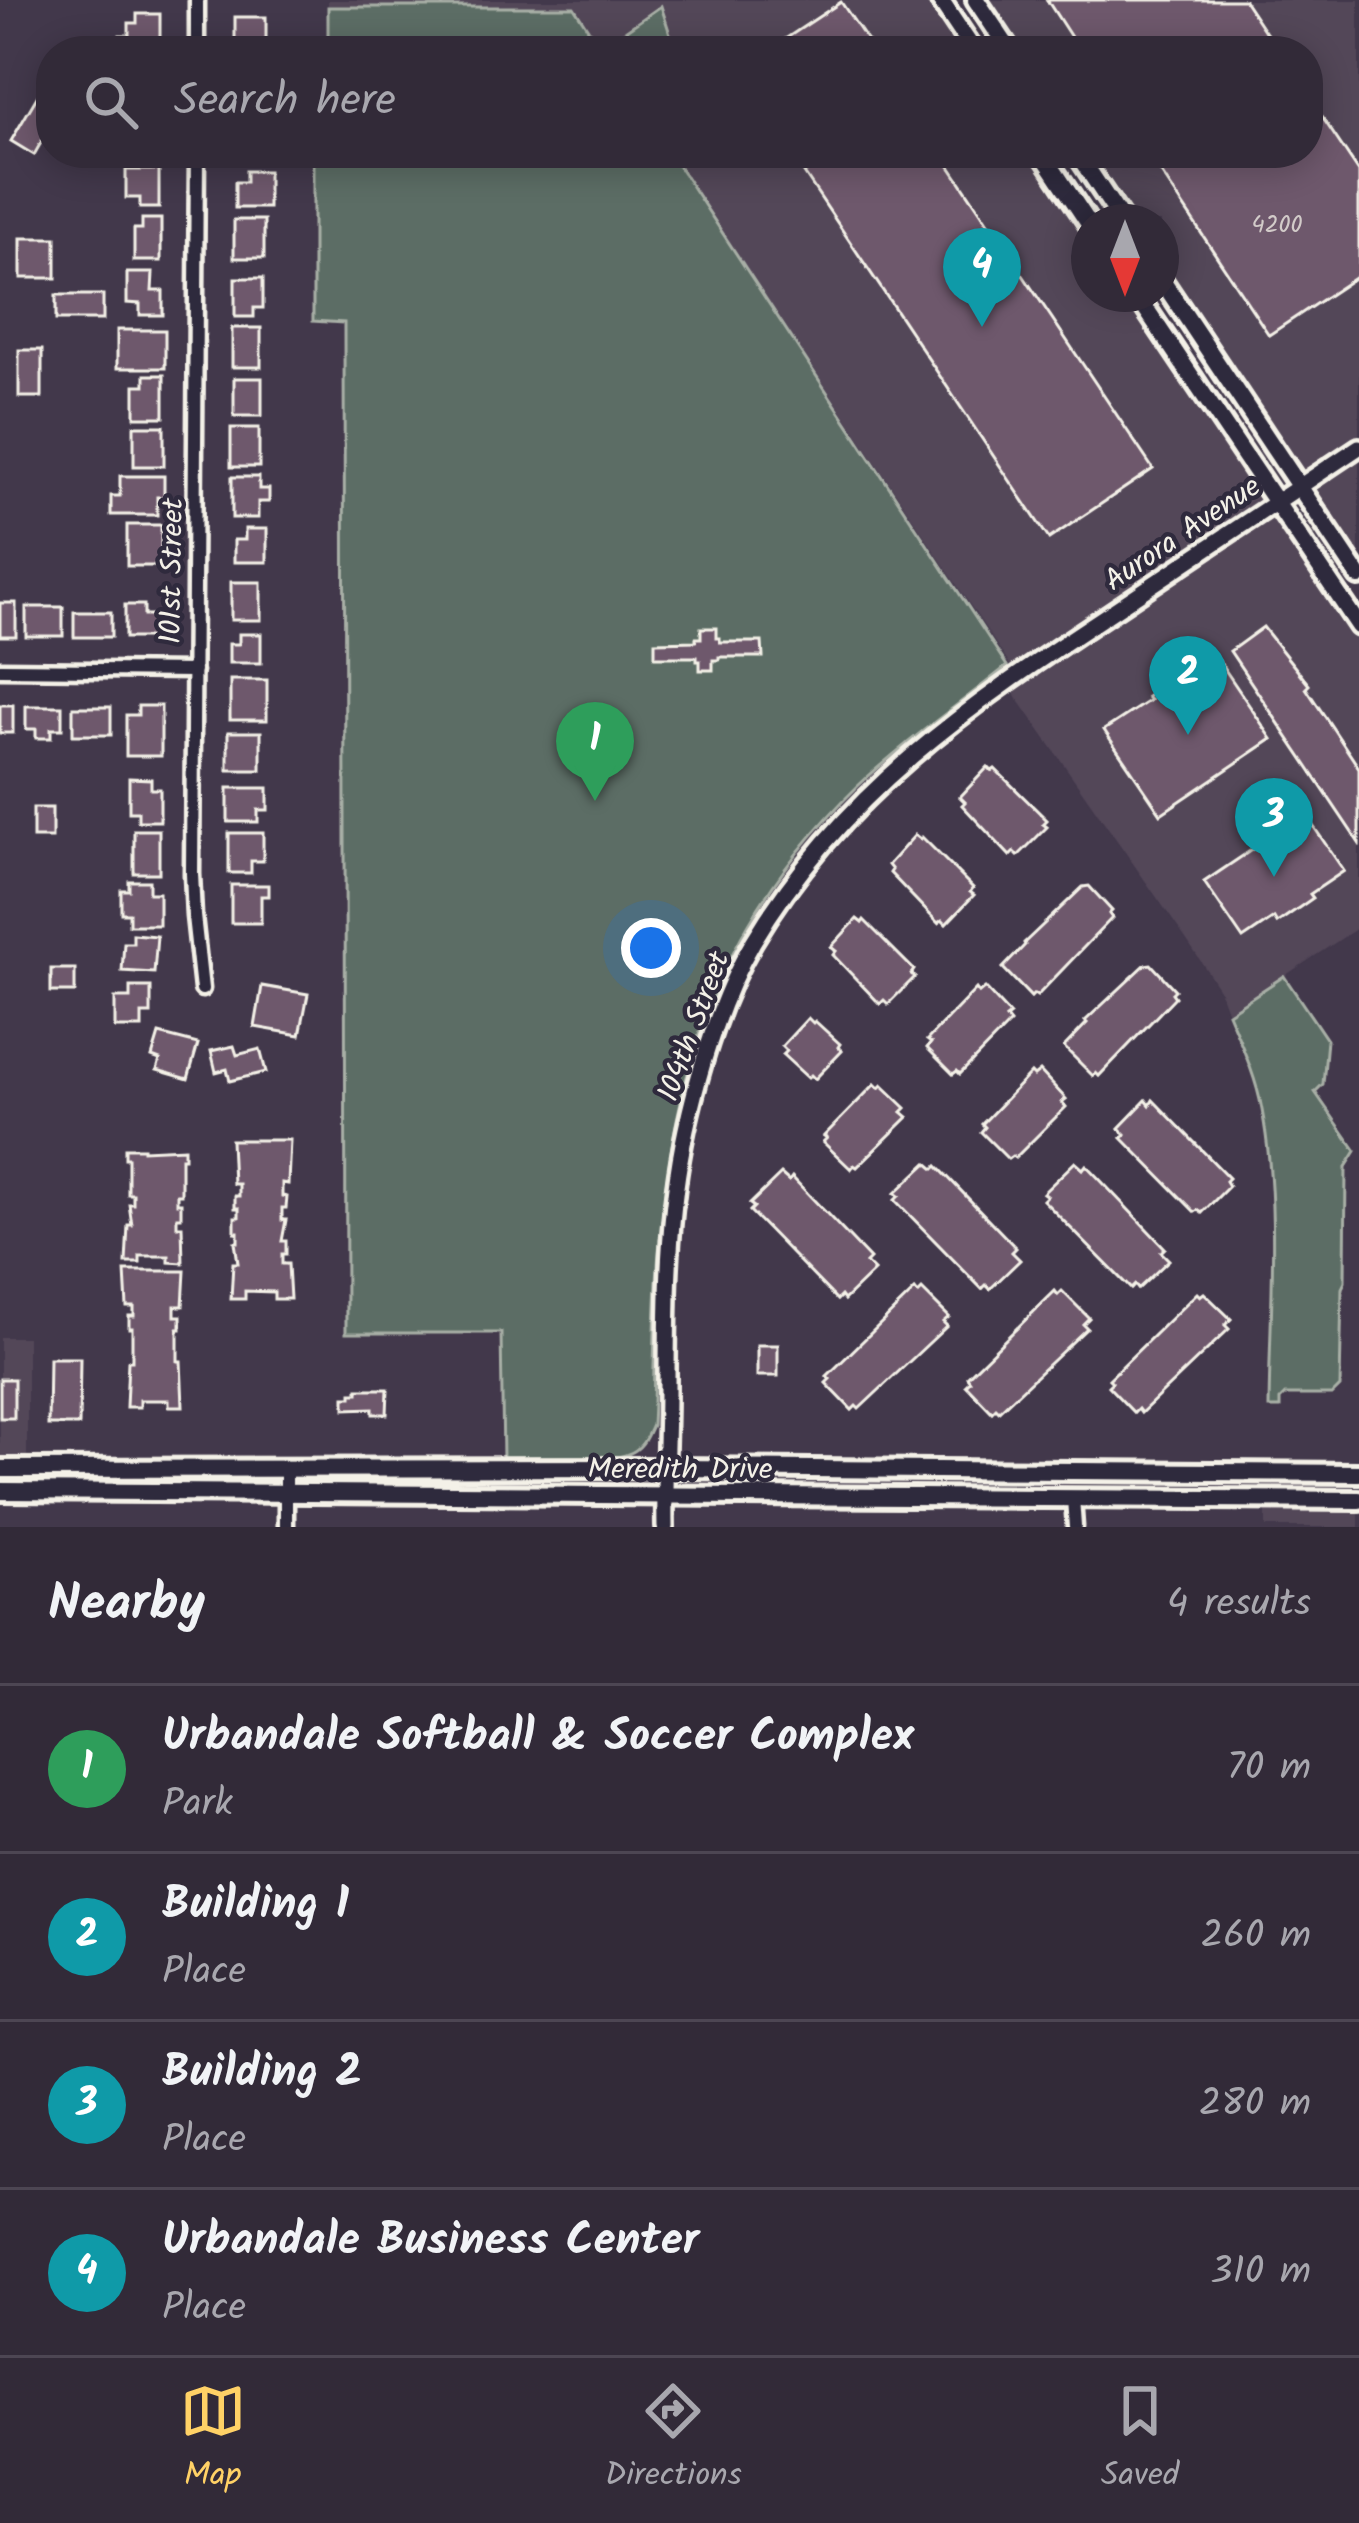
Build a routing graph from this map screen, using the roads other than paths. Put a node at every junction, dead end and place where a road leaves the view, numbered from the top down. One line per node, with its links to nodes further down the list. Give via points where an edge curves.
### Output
1 (197, 0): 4 (street)
2 (940, 0): 5 (main road)
3 (976, 0): 6 (main road)
4 (197, 36)
5 (964, 36)
6 (1000, 36)
7 (197, 168): 21 (street, 101st Street)
8 (1052, 168): 10 (main road)
9 (1087, 168): 11 (main road)
10 (1076, 204)
11 (1111, 204)
12 (1179, 306): 15 (main road)
13 (1148, 312): 16 (main road)
14 (1359, 447): 15 (street, Aurora Avenue)
15 (1299, 488): 16 (street, Aurora Avenue); 17 (main road)
16 (1275, 503): 18 (main road); 19 (street, Aurora Avenue)
17 (1359, 576)
18 (1359, 626)
19 (1034, 663): 24 (street, 104th Street, via 873,790 802,870 746,955 710,1041 676,1184)
20 (0, 669): 21 (street)
21 (194, 671): 22 (street, 101st Street, via 192,874)
22 (202, 989)
23 (286, 1468): 24 (main road, Meredith Drive); 25 (main road, Meredith Drive); 28 (street)
24 (665, 1468): 26 (main road, Meredith Drive); 29 (street, 104th Street)
25 (0, 1469)
26 (1359, 1473)
27 (0, 1491): 28 (main road, Meredith Drive)
28 (286, 1492): 29 (main road, Meredith Drive); 32 (street)
29 (664, 1494): 30 (main road, Meredith Drive); 33 (street, 104th Street)
30 (1073, 1498): 31 (main road, Meredith Drive); 34 (street)
31 (1359, 1500)
32 (286, 1527)
33 (665, 1527)
34 (1075, 1527)

